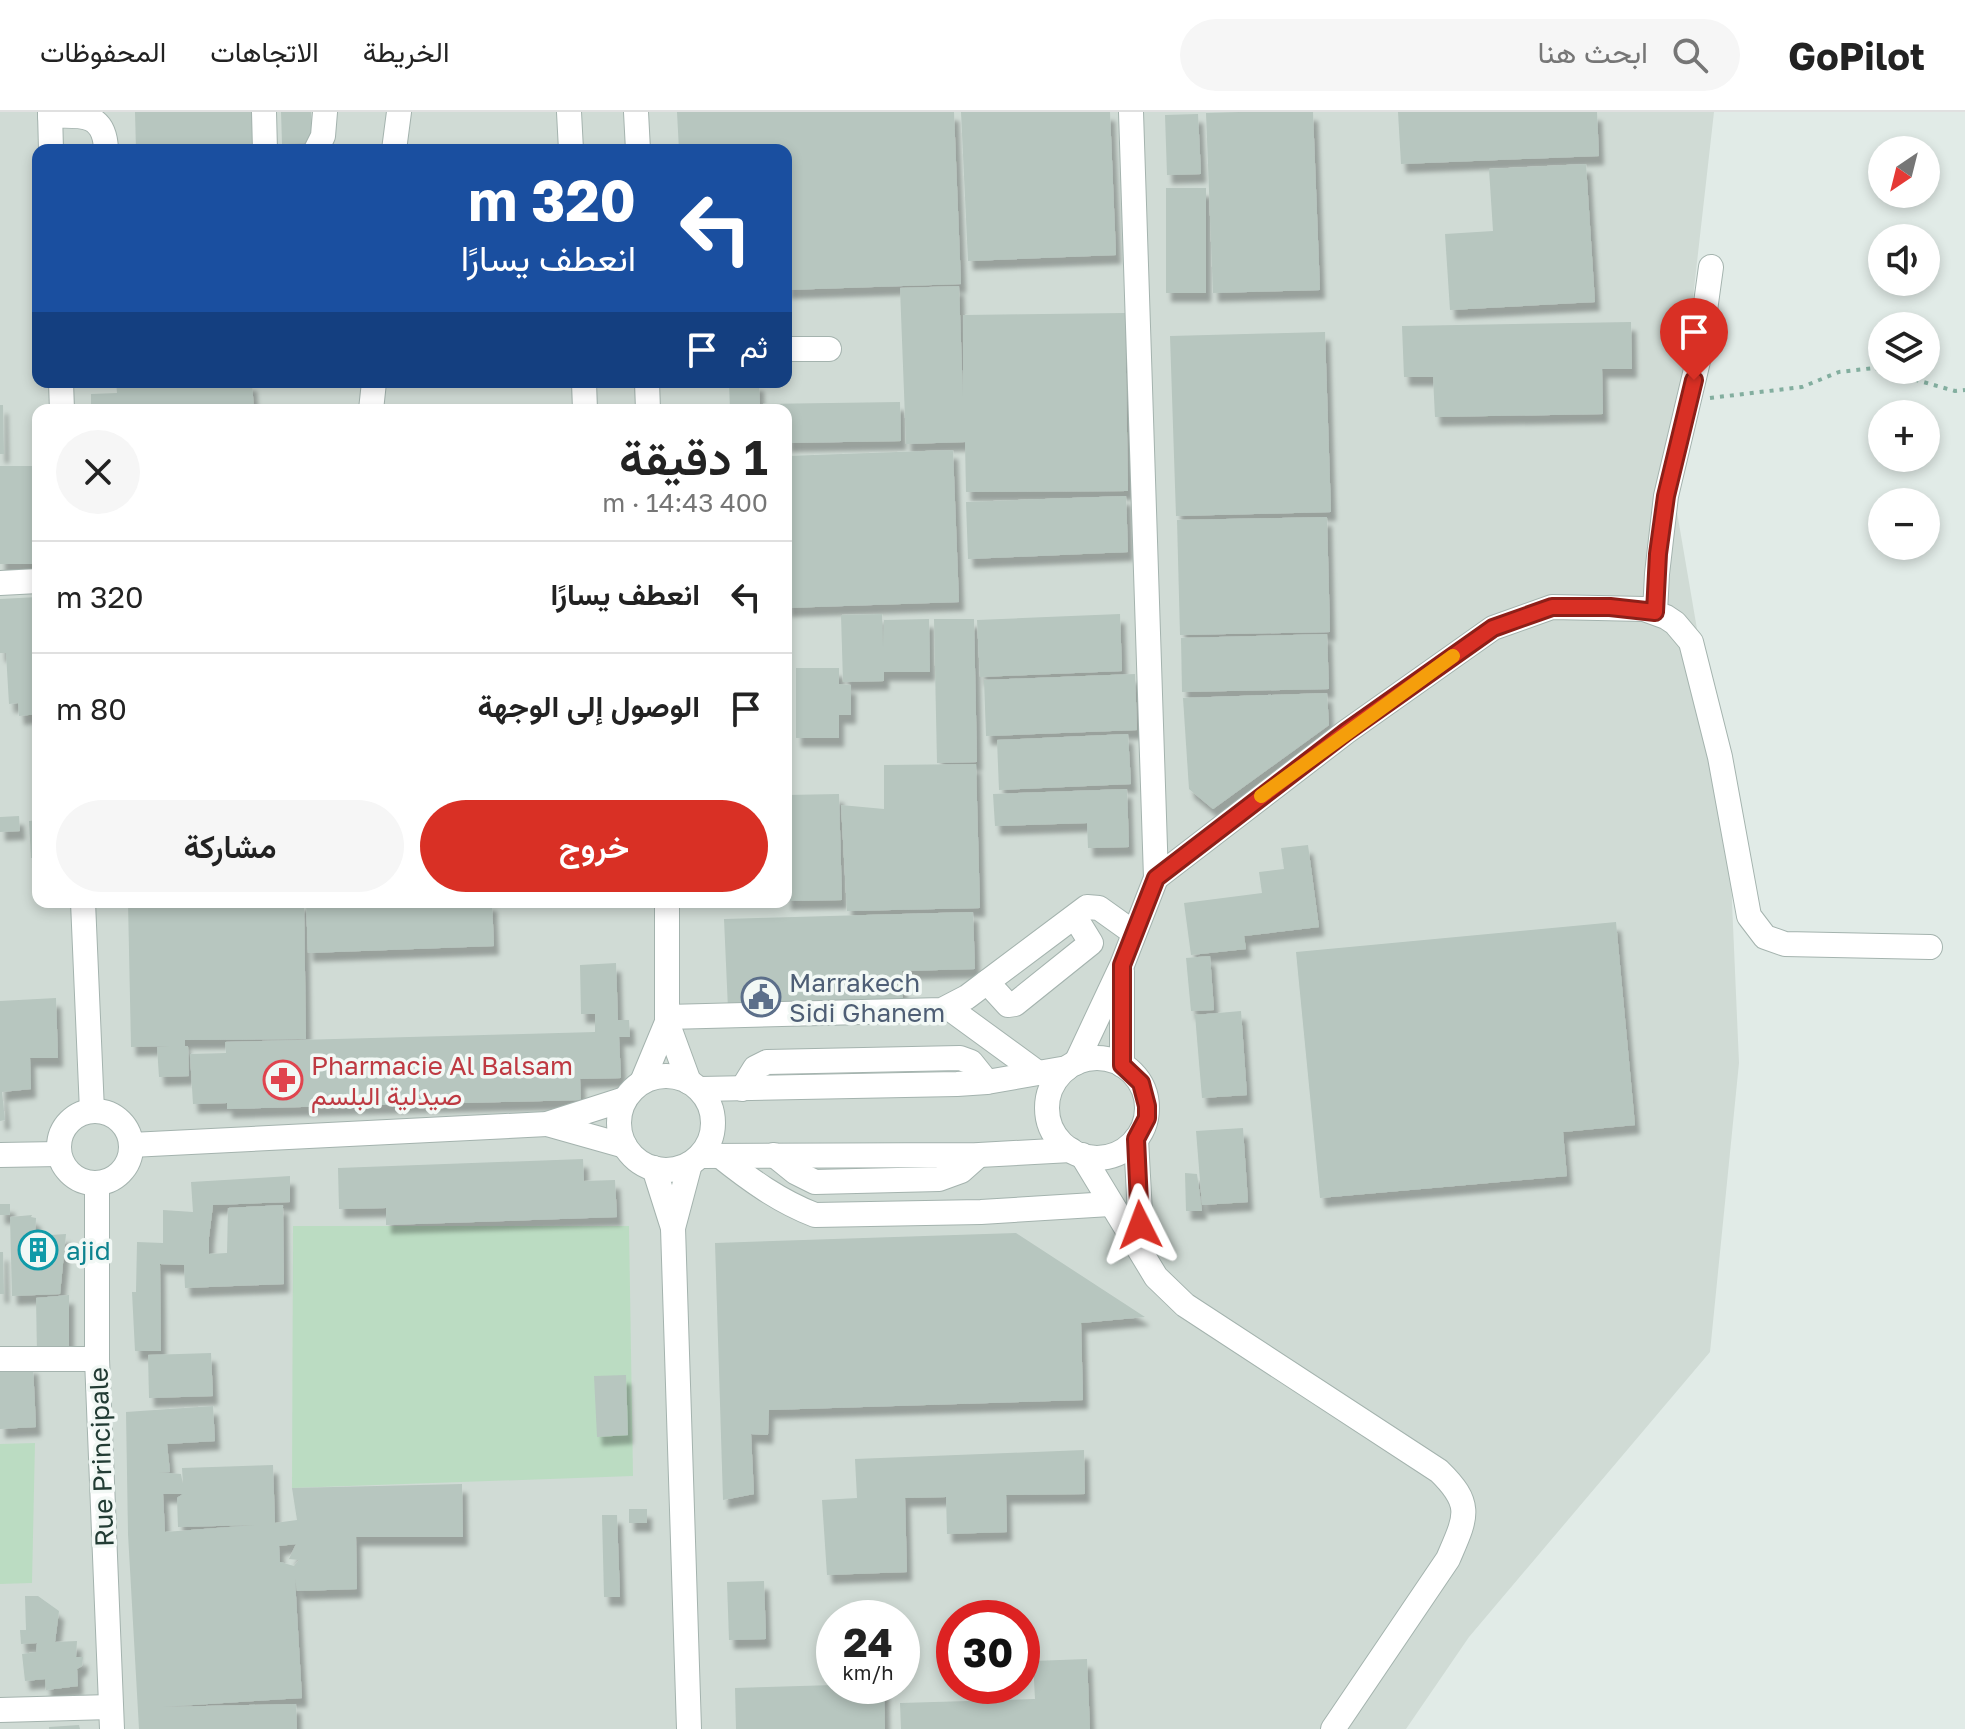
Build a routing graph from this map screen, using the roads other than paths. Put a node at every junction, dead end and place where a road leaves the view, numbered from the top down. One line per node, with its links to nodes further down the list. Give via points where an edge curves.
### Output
1 (264, 112): 10 (street)
2 (325, 112): 11 (street)
3 (399, 112): 12 (street)
4 (569, 112): 13 (street)
5 (636, 112): 14 (street)
6 (1131, 112): 21 (street)
7 (50, 114): 8 (street); 9 (street, via 92,119 103,129)
8 (51, 144)
9 (105, 144)
10 (265, 144)
11 (319, 144)
12 (395, 144)
13 (571, 144)
14 (638, 144)
15 (1711, 267): 20 (street, via 1690,400 1666,496)
16 (792, 349): 17 (street)
17 (829, 349)
18 (32, 581): 19 (street)
19 (0, 583)
20 (1655, 612): 21 (street, via 1552,607 1493,628 1346,732); 26 (street, via 1675,623 1691,642 1720,757 1743,891 1758,931 1785,944)
21 (1156, 878): 25 (street)
22 (83, 908): 36 (street)
23 (667, 908): 30 (street)
24 (1075, 917): 25 (street, via 1087,907 1099,908); 28 (street); 28 (street, via 1092,940 1090,945 1015,1004 1008,1005)
25 (1134, 933): 27 (street)
26 (1930, 947)
27 (1122, 965): 31 (street); 32 (street)
28 (987, 982): 29 (street)
29 (949, 1008): 30 (street); 33 (street)
30 (667, 1019): 34 (street); 35 (street)
31 (1071, 1065): 32 (street, via 1101,1058); 33 (street); 41 (street, via 1052,1086 1047,1110 1054,1133)
32 (1122, 1065): 38 (street, via 1145,1094 1147,1118)
33 (1038, 1073): 34 (street, via 987,1082)
34 (695, 1086): 35 (street, via 667,1075); 44 (street, via 708,1099 714,1123)
35 (634, 1090): 37 (street); 40 (street, via 619,1122)
36 (92, 1111): 39 (street, via 116,1117 127,1129); 42 (street, via 80,1114 63,1130)
37 (547, 1124): 39 (street); 40 (street)
38 (1136, 1139): 41 (street, via 1117,1154 1093,1158); 49 (street)
39 (131, 1145): 46 (street, via 122,1172)
40 (625, 1146): 45 (street)
41 (1076, 1153): 44 (street); 47 (street)
42 (59, 1154): 43 (street); 46 (street, via 72,1176)
43 (0, 1155)
44 (703, 1159): 45 (street, via 666,1170); 47 (street, via 815,1215); 48 (street)
45 (654, 1168): 48 (street)
46 (97, 1184): 51 (street, Rue Principale)
47 (1110, 1204): 49 (street)
48 (673, 1228): 54 (street)
49 (1142, 1254): 55 (street, via 1156,1277 1185,1305 1439,1471 1457,1489 1464,1508 1462,1528 1448,1559)
50 (0, 1359): 51 (street)
51 (97, 1359): 53 (street, Rue Principale)
52 (0, 1710): 53 (street)
53 (112, 1718)
54 (689, 1729)
55 (1333, 1729)

